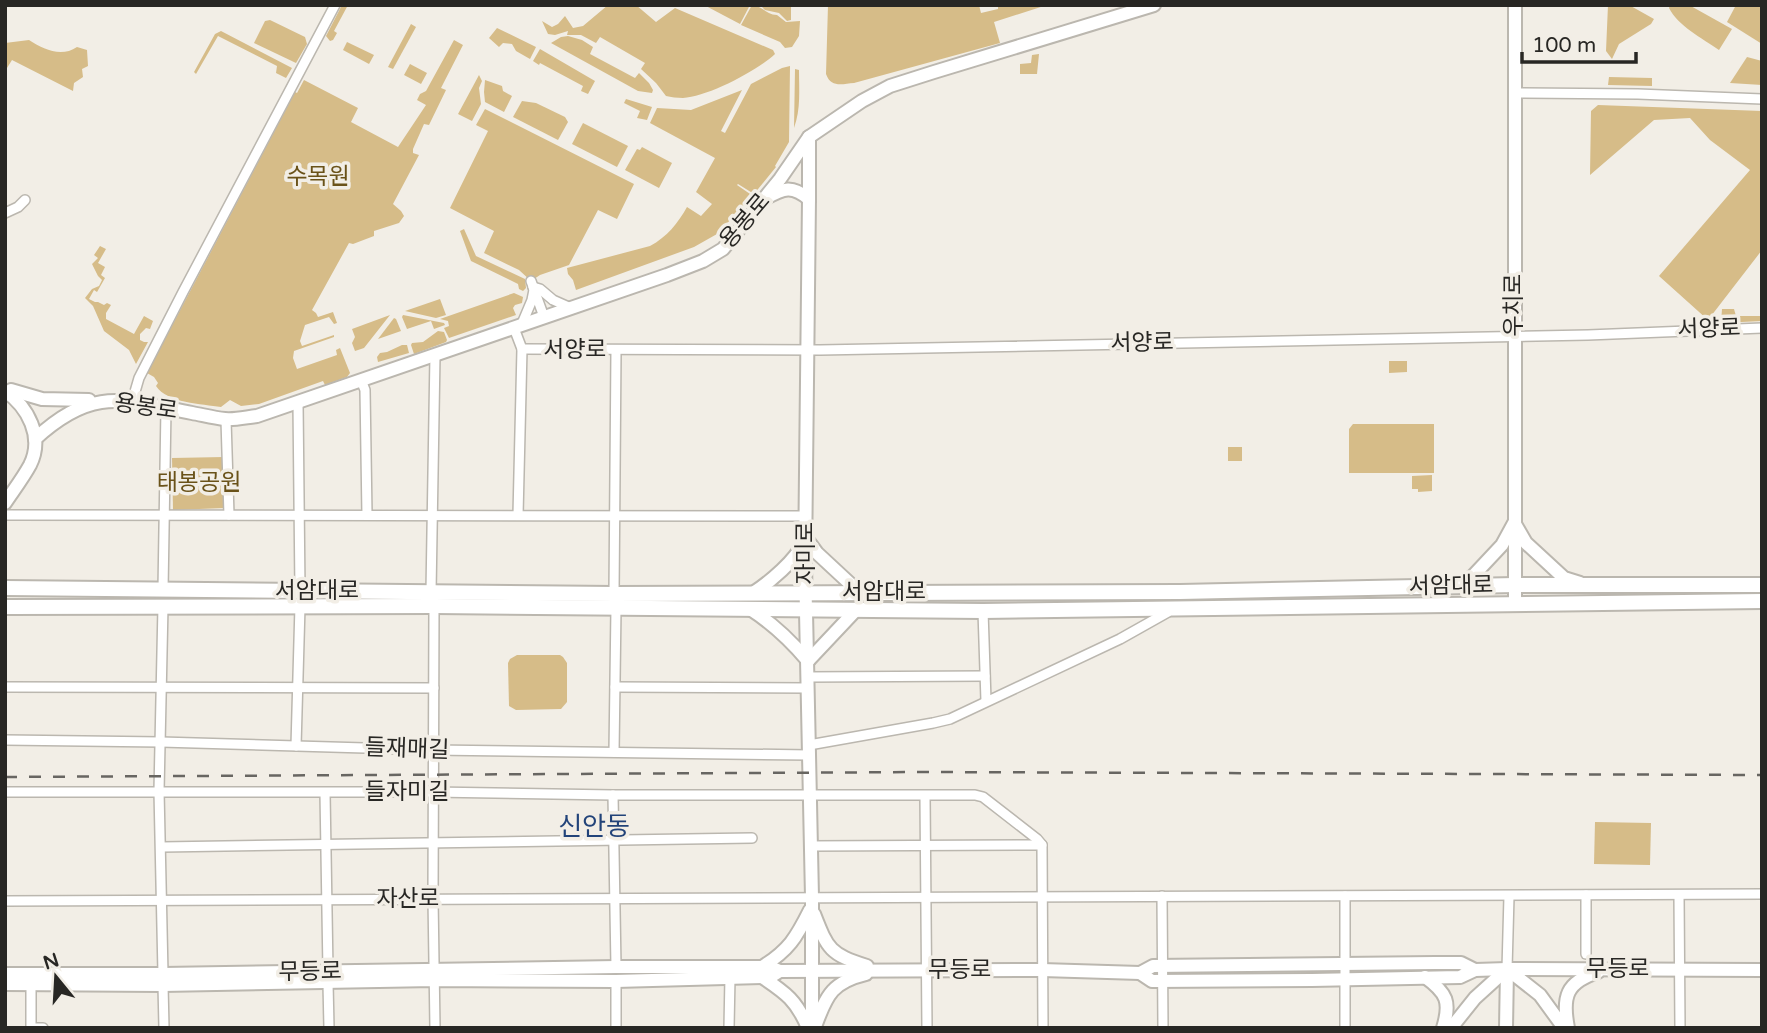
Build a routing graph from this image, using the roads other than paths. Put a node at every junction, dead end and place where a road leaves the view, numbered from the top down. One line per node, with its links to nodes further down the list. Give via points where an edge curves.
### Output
1 (335, 5): 24 (street, via 177,303)
2 (1154, 5): 6 (street, 용봉로, via 890,86)
3 (1515, 5): 4 (street, 우치로)
4 (1515, 93): 5 (street); 16 (street, 우치로)
5 (1762, 99)
6 (809, 137): 7 (street, 자미로); 8 (street, 용봉로)
7 (809, 198): 8 (street, via 786,189); 19 (street, 자미로)
8 (763, 199): 12 (street, 용봉로, via 716,254)
9 (25, 200): 10 (street)
10 (6, 212)
11 (533, 286): 12 (street); 13 (street); 14 (street, via 532,300)
12 (572, 308): 13 (street, 용봉로)
13 (544, 317): 14 (street, 용봉로)
14 (517, 327): 17 (street); 20 (street, 용봉로)
15 (1762, 328): 16 (street, 서양로)
16 (1514, 336): 19 (street, 서양로); 39 (street, 우치로)
17 (522, 349): 18 (street, 서양로); 35 (street)
18 (616, 350): 19 (street, 서양로); 37 (street)
19 (809, 350): 38 (street, 자미로)
20 (435, 355): 21 (street, 용봉로); 36 (street)
21 (361, 380): 25 (street, 용봉로); 34 (street, via 365,390)
22 (5, 389): 23 (street, via 43,400); 28 (street, via 26,412)
23 (111, 400): 24 (street, 용봉로); 28 (street, 용봉로, via 76,409)
24 (132, 402): 26 (street, 용봉로)
25 (298, 403): 27 (street, 용봉로); 33 (street)
26 (166, 408): 27 (street, 용봉로); 31 (street)
27 (226, 420): 32 (street)
28 (35, 439): 29 (street, via 30,464)
29 (5, 503)
30 (5, 515): 31 (street)
31 (164, 515): 32 (street); 46 (street)
32 (229, 515): 33 (street)
33 (299, 515): 34 (street); 50 (street)
34 (367, 515): 36 (street)
35 (518, 515): 36 (street); 37 (street)
36 (432, 516): 51 (street)
37 (614, 516): 38 (street); 52 (street)
38 (806, 516): 40 (street, 자미로)
39 (1515, 522): 41 (street, via 1526,543 1564,578); 43 (street, 우치로); 44 (street, via 1502,545 1472,577)
40 (806, 538): 47 (street); 48 (street, via 800,551); 49 (street, 자미로)
41 (1584, 584): 42 (main road, 서암대로); 43 (main road, 서암대로)
42 (1762, 584)
43 (1515, 585): 44 (main road, 서암대로); 54 (street, 우치로)
44 (1452, 586): 47 (main road, 서암대로)
45 (6, 588): 46 (main road, 서암대로)
46 (163, 590): 50 (main road, 서암대로)
47 (859, 592): 49 (main road, 서암대로)
48 (753, 593): 49 (main road, 서암대로); 52 (main road, 서암대로)
49 (806, 593): 58 (street, 자미로)
50 (300, 599): 51 (main road, 서암대로); 55 (main road, 서암대로); 67 (street)
51 (432, 599): 52 (main road, 서암대로); 69 (street)
52 (615, 601): 57 (main road, 서암대로); 68 (street)
53 (1762, 601): 54 (main road, 서암대로)
54 (1515, 605): 60 (main road, 서암대로)
55 (163, 606): 56 (main road, 서암대로); 66 (street)
56 (5, 607)
57 (749, 608): 58 (main road, 서암대로); 62 (street)
58 (806, 609): 59 (main road, 서암대로); 62 (street, 자미로)
59 (857, 609): 61 (main road, 서암대로); 62 (street)
60 (1172, 610): 61 (main road, 서암대로); 70 (street, 들재매길)
61 (983, 611): 63 (street)
62 (808, 661): 64 (street, 자미로)
63 (985, 676): 64 (street); 70 (street)
64 (808, 682): 68 (street); 75 (street, 자미로)
65 (5, 687): 66 (street)
66 (161, 687): 67 (street); 72 (street)
67 (297, 687): 69 (street); 73 (street)
68 (615, 687): 76 (street)
69 (434, 688): 74 (street)
70 (986, 701): 75 (street, 들재매길, via 950,719)
71 (5, 740): 72 (street, 들재매길)
72 (161, 742): 73 (street, 들재매길); 77 (street)
73 (296, 746): 74 (street, 들재매길)
74 (433, 750): 76 (street, 들재매길); 79 (street)
75 (809, 750): 76 (street, 들재매길); 82 (street, 자미로)
76 (614, 752)
77 (159, 791): 78 (street, 들자미길); 80 (street, 들자미길); 91 (street)
78 (5, 792)
79 (433, 792): 80 (street, 들자미길); 81 (street, 들자미길); 86 (street)
80 (326, 793): 87 (street)
81 (613, 795): 82 (street, 들자미길); 85 (street)
82 (809, 795): 83 (street, 들자미길); 89 (street, 자미로)
83 (925, 796): 88 (street, 들자미길, via 983,797); 90 (street)
84 (752, 838): 85 (street)
85 (614, 840): 86 (street); 101 (street)
86 (433, 843): 87 (street); 100 (street)
87 (326, 845): 91 (street); 102 (street)
88 (1042, 845): 90 (street); 99 (street)
89 (810, 846): 90 (street); 105 (street, 자미로)
90 (926, 846): 98 (street)
91 (162, 847): 103 (street)
92 (1762, 894): 94 (street, 자산로)
93 (1586, 895): 94 (street, 자산로); 97 (street, 자산로); 106 (street)
94 (1679, 895): 112 (street)
95 (1162, 896): 96 (street, 자산로); 99 (street, 자산로); 108 (street)
96 (1345, 896): 97 (street, 자산로); 107 (street)
97 (1508, 896): 110 (street)
98 (926, 897): 99 (street, 자산로); 105 (street, 자산로); 115 (street)
99 (1042, 897): 116 (street)
100 (433, 898): 101 (street, 자산로); 102 (street, 자산로); 122 (street)
101 (614, 898): 105 (street, 자산로); 109 (street)
102 (327, 899): 103 (street, 자산로); 123 (street)
103 (161, 900): 104 (street, 자산로); 126 (street)
104 (5, 901)
105 (812, 902): 113 (street, 자미로); 114 (street, via 824,939 835,953); 119 (street, via 796,938)
106 (1586, 954)
107 (1345, 964): 108 (street, 무등로); 117 (street, 무등로, via 1461,963); 127 (street)
108 (1162, 966): 120 (street, 무등로); 129 (street)
109 (616, 967): 119 (street, 무등로); 122 (street, 무등로)
110 (1507, 969): 111 (street, 무등로); 117 (street, 무등로); 145 (street); 146 (street); 147 (street, via 1539,995)
111 (1608, 969): 112 (street, 무등로); 147 (street, via 1575,982 1565,1006)
112 (1679, 969): 118 (street, 무등로); 148 (street)
113 (813, 970): 114 (street, 무등로); 119 (street, 무등로, via 770,967); 139 (street, 자미로)
114 (882, 970): 115 (street, 무등로); 139 (street, via 857,976 832,990)
115 (926, 970): 116 (street, 무등로); 140 (street)
116 (1042, 970): 120 (street, 무등로); 141 (street)
117 (1475, 970): 125 (street, 무등로, via 1460,977)
118 (1762, 970)
119 (762, 972): 124 (street, 무등로); 139 (street, via 792,999)
120 (1140, 973): 129 (street, 무등로)
121 (5, 974): 126 (street, 무등로)
122 (434, 975): 123 (street, 무등로); 128 (street, 무등로); 136 (street)
123 (328, 977): 126 (street, 무등로); 135 (street, 무등로)
124 (730, 977): 128 (street, 무등로); 138 (street)
125 (1425, 977): 127 (street, 무등로); 144 (street, via 1443,993 1447,1004)
126 (163, 980): 131 (street, 무등로); 134 (street)
127 (1346, 980): 129 (street, 무등로); 143 (street)
128 (616, 981): 137 (street)
129 (1162, 981): 142 (street)
130 (5, 984): 131 (street, 무등로)
131 (31, 985): 132 (street)
132 (31, 1028): 133 (street)
133 (43, 1028)
134 (164, 1028)
135 (329, 1028)
136 (435, 1028)
137 (616, 1028)
138 (729, 1028)
139 (812, 1028)
140 (927, 1028)
141 (1043, 1028)
142 (1163, 1028)
143 (1345, 1028)
144 (1443, 1028)
145 (1451, 1028)
146 (1506, 1028)
147 (1566, 1028)
148 (1680, 1028)

